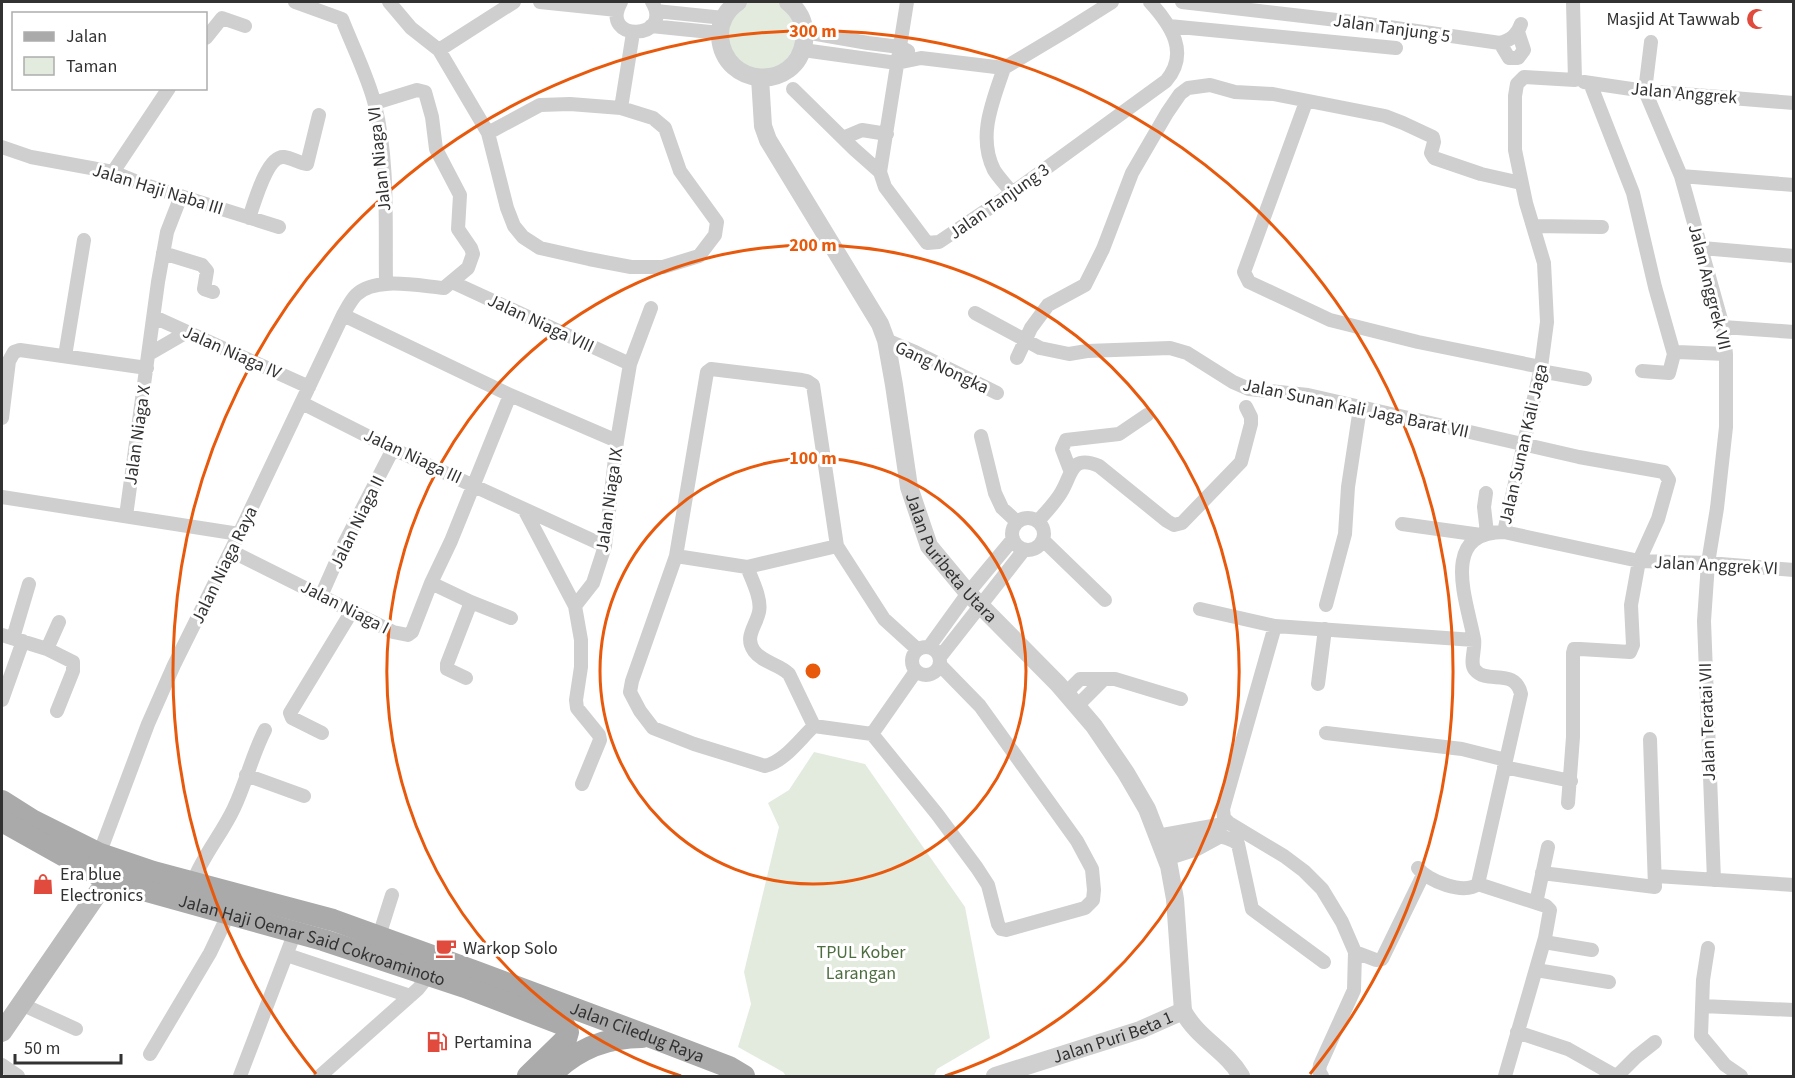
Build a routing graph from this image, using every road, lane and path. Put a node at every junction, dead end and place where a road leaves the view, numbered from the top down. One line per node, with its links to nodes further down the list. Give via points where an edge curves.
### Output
1 (295, 2): 38 (street, Jalan Niaga VI, via 342,19)
2 (389, 2): 27 (street, via 411,28)
3 (514, 2): 27 (street)
4 (540, 2): 12 (street)
5 (738, 2): 15 (street, via 731,6)
6 (788, 2): 21 (street, via 798,11)
7 (907, 2): 25 (street)
8 (1112, 2): 30 (street)
9 (1150, 2): 18 (street, Jalan Tanjung 3)
10 (1182, 2): 14 (street, Jalan Tanjung 5)
11 (1573, 2): 32 (street)
12 (619, 6): 19 (street, via 620,24)
13 (654, 6): 15 (street); 17 (street)
14 (1358, 23): 23 (street, Jalan Tanjung 5); 24 (street)
15 (722, 25): 17 (street); 31 (street, via 724,55 730,64)
16 (245, 26): 20 (street, via 222,18)
17 (651, 26): 19 (street)
18 (1169, 26): 24 (street, Jalan Tanjung 5); 51 (street, Jalan Tanjung 3, via 1176,42 1177,62 1166,81)
19 (633, 33): 40 (street)
20 (207, 37)
21 (804, 41): 25 (street); 29 (street); 31 (street, via 797,61 787,70 774,77)
22 (1651, 42): 36 (street)
23 (1500, 43): 23 (street, via 1508,41 1520,28 1524,50 1518,58 1509,58)
24 (1356, 44): 26 (street, Jalan Tanjung 5)
25 (900, 47): 28 (street); 29 (street)
26 (1396, 48)
27 (439, 50): 42 (street)
28 (921, 58): 29 (street); 30 (street)
29 (897, 63): 43 (street)
30 (1004, 68): 51 (street, via 986,130 994,170)
31 (760, 78): 71 (street, Jalan Puribeta Utara, via 763,126 768,140 864,295)
32 (1575, 80): 33 (street, Jalan Anggrek); 49 (street, Jalan Sunan Kali Jaga, via 1524,77 1518,84 1515,150)
33 (1590, 83): 36 (street, Jalan Anggrek); 74 (street, via 1633,193)
34 (793, 88): 44 (street)
35 (168, 90): 46 (street)
36 (1645, 91): 39 (street, Jalan Anggrek); 48 (street, Jalan Anggrek VII)
37 (1306, 102): 49 (street, via 1403,123 1432,138 1434,158); 72 (street, via 1210,85 1188,88 1180,94 1132,173 1085,285 1048,305); 80 (street, via 1244,272 1249,282 1330,320)
38 (375, 103): 61 (street, via 417,90 425,92 436,149 460,195 458,229 473,254 468,268); 62 (street, Jalan Niaga VI, via 384,186)
39 (1794, 103)
40 (621, 108): 42 (street, via 540,105); 42 (street, via 653,117 665,128 680,171 717,222 715,236 699,256 663,267 631,267 540,248 522,237 514,226)
41 (319, 115): 53 (street, via 307,164 283,157 269,165)
42 (488, 133)
43 (887, 134): 44 (street, via 862,130); 47 (street)
44 (843, 138): 47 (street)
45 (2, 147): 46 (street, Jalan Haji Naba III, via 31,157)
46 (113, 171): 52 (street, Jalan Haji Naba III)
47 (880, 172): 51 (street, Jalan Tanjung 3, via 885,187 927,243 939,242)
48 (1681, 176): 50 (street); 58 (street, Jalan Anggrek VII)
49 (1521, 183): 54 (street, Jalan Sunan Kali Jaga)
50 (1794, 185)
51 (1012, 193)
52 (181, 196): 53 (street, Jalan Haji Naba III); 59 (street, Jalan Niaga X)
53 (249, 218): 55 (street, Jalan Haji Naba III)
54 (1533, 226): 56 (street); 80 (street, Jalan Sunan Kali Jaga, via 1544,263 1548,303)
55 (279, 227)
56 (1602, 227)
57 (84, 240): 76 (street)
58 (1702, 248): 60 (street); 68 (street, Jalan Anggrek VII)
59 (163, 253): 63 (street, via 202,265 207,271 204,289); 67 (street, Jalan Niaga X)
60 (1794, 256)
61 (452, 282): 62 (street, via 444,288); 78 (street, Jalan Niaga VIII)
62 (387, 283): 66 (street, Jalan Niaga Raya, via 359,292)
63 (213, 292)
64 (651, 308): 78 (street, Jalan Niaga IX)
65 (975, 312): 72 (street, Jalan Sunan Kali Jaga Barat VII)
66 (343, 315): 84 (street, Jalan Niaga Raya); 86 (street)
67 (154, 317): 69 (street, Jalan Niaga IV); 73 (street, Jalan Niaga X)
68 (1723, 327): 70 (street); 75 (street, Jalan Anggrek VII)
69 (187, 332): 73 (street); 84 (street, Jalan Niaga IV)
70 (1794, 332)
71 (886, 340): 85 (street, Gang Nongka); 122 (street, Jalan Puribeta Utara, via 909,488 925,537 940,561)
72 (1024, 340): 77 (street); 89 (street, Jalan Sunan Kali Jaga Barat VII, via 1069,354 1170,348 1187,353 1249,388 1308,395)
73 (149, 354): 79 (street, Jalan Niaga X)
74 (1674, 354): 75 (street); 81 (street, via 1669,374)
75 (1726, 354): 116 (street, Jalan Anggrek VII, via 1726,427)
76 (65, 356): 79 (street); 82 (street, via 20,350 14,352)
77 (1017, 358)
78 (630, 364): 93 (street, Jalan Niaga IX)
79 (147, 368): 101 (street, Jalan Niaga X)
80 (1540, 369): 83 (street); 94 (street, Jalan Sunan Kali Jaga)
81 (1642, 371)
82 (5, 372): 91 (street)
83 (1585, 379)
84 (309, 387): 87 (street, Jalan Niaga Raya)
85 (998, 393)
86 (510, 395): 93 (street); 97 (street, Jalan Niaga I)
87 (302, 403): 95 (street, Jalan Niaga III); 106 (street, Jalan Niaga Raya)
88 (1246, 407): 96 (street, via 1251,424 1240,462 1179,525 1167,521 1099,465 1089,462)
89 (1360, 408): 94 (street, Jalan Sunan Kali Jaga Barat VII); 125 (street, via 1345,534)
90 (1147, 415): 96 (street, via 1119,434 1066,440 1062,449)
91 (2, 418)
92 (981, 436): 102 (street, via 995,493 1002,508)
93 (616, 441): 110 (street, Jalan Niaga IX)
94 (1525, 444): 105 (street, Jalan Sunan Kali Jaga); 115 (street, Jalan Sunan Kali Jaga Barat VII, via 1664,472 1669,480 1658,519)
95 (393, 448): 97 (street, Jalan Niaga III); 121 (street, Jalan Niaga II)
96 (1070, 470): 103 (street, via 1062,491)
97 (472, 484): 100 (street, Jalan Niaga III); 119 (street, Jalan Niaga I)
98 (1486, 493): 107 (street)
99 (2, 497): 101 (street)
100 (524, 509): 110 (street, Jalan Niaga III); 126 (street)
101 (126, 516): 106 (street)
102 (1017, 522): 103 (street, via 1027,518); 108 (street)
103 (1038, 522): 109 (street)
104 (1402, 524): 107 (street)
105 (1504, 532): 107 (street, Jalan Sunan Kali Jaga); 115 (street, Jalan Anggrek VI)
106 (239, 534): 113 (street, Jalan Niaga Raya)
107 (1484, 534): 134 (street, Jalan Sunan Kali Jaga, via 1469,547 1464,562 1462,585)
108 (1013, 539): 112 (street); 122 (street)
109 (1043, 540): 112 (street, via 1032,550); 123 (street)
110 (605, 546): 126 (street, Jalan Niaga IX, via 593,584)
111 (837, 546): 114 (street, via 813,385 807,381 711,369 705,375); 117 (street); 135 (street, via 884,619)
112 (1024, 550): 122 (street)
113 (231, 551): 121 (street, Jalan Niaga I); 162 (street, Jalan Niaga Raya, via 148,724 116,806)
114 (676, 556): 117 (street); 145 (street, via 630,687 640,711 653,728 765,766 775,764)
115 (1639, 561): 116 (street, Jalan Anggrek VI); 153 (street, via 1631,605 1634,645 1630,652 1580,649 1573,653)
116 (1708, 563): 118 (street, Jalan Anggrek VI); 165 (street, Jalan Teratai VII, via 1704,621)
117 (747, 567): 145 (street, via 760,611 750,639 753,650 789,674)
118 (1794, 570)
119 (431, 583): 124 (street); 128 (street, Jalan Niaga I, via 408,635 398,634)
120 (29, 584): 133 (street)
121 (321, 596): 128 (street, Jalan Niaga I)
122 (974, 598): 135 (street); 137 (street); 141 (street, Jalan Puribeta Utara)
123 (1105, 600)
124 (471, 602): 129 (street); 139 (street, via 447,664 451,672)
125 (1326, 604)
126 (575, 606): 154 (street, via 581,640 577,708 600,740)
127 (1200, 609): 131 (street)
128 (352, 611): 147 (street, via 291,713 292,718)
129 (511, 618)
130 (59, 622): 136 (street)
131 (1275, 626): 132 (street); 159 (street, via 1223,809)
132 (1325, 629): 134 (street); 140 (street)
133 (12, 638): 136 (street); 143 (street)
134 (1474, 640): 151 (street, Jalan Sunan Kali Jaga, via 1474,670 1512,680 1520,688)
135 (923, 648): 137 (street, via 935,650); 138 (street, via 912,657)
136 (47, 649): 144 (street, via 74,665)
137 (940, 661): 138 (street, via 929,675); 149 (street, via 980,706 1077,841 1092,868 1093,900 1085,908 1001,929 988,885 977,868)
138 (916, 671): 149 (street)
139 (466, 678)
140 (1318, 684)
141 (1071, 699): 142 (street, via 1104,680 1115,680); 161 (street, Jalan Puribeta Utara, via 1126,773 1147,809)
142 (1181, 699)
143 (2, 700)
144 (57, 711)
145 (814, 726): 149 (street)
146 (265, 730): 152 (street)
147 (322, 733)
148 (1326, 733): 151 (street, via 1462,749)
149 (872, 734)
150 (1650, 739): 164 (street)
151 (1505, 763): 153 (street); 167 (street, Jalan Sunan Kali Jaga)
152 (246, 775): 155 (street); 166 (street, via 233,810)
153 (1571, 781): 157 (street)
154 (582, 784)
155 (304, 796)
156 (2, 801): 162 (main road, Jalan Haji Oemar Said Cokroaminoto)
157 (1568, 803)
158 (2, 821): 162 (main road, Jalan Haji Oemar Said Cokroaminoto)
159 (1229, 823): 161 (street); 177 (street, via 1284,856 1322,889)
160 (1548, 847): 163 (street)
161 (1162, 848): 179 (street, via 1197,849 1219,837 1230,838 1238,844 1252,909); 188 (street, Jalan Puribeta Utara, via 1175,899)
162 (105, 867): 166 (main road, Jalan Haji Oemar Said Cokroaminoto); 171 (main road, Jalan Haji Oemar Said Cokroaminoto); 185 (main road)
163 (1542, 873): 164 (street, via 1654,888); 170 (street)
164 (1656, 876): 165 (street)
165 (1714, 880): 168 (street)
166 (193, 882): 173 (main road, Jalan Haji Oemar Said Cokroaminoto)
167 (1478, 884): 170 (street); 177 (street, via 1452,887 1420,871 1382,959)
168 (1794, 885)
169 (392, 895): 173 (street)
170 (1536, 903): 174 (street, via 1550,910)
171 (229, 913): 172 (main road, Jalan Haji Oemar Said Cokroaminoto); 195 (street, via 210,954)
172 (295, 932): 178 (street); 180 (main road, Jalan Haji Oemar Said Cokroaminoto)
173 (379, 936): 180 (main road, Jalan Haji Oemar Said Cokroaminoto)
174 (1544, 942): 176 (street); 181 (street)
175 (1708, 948): 186 (street)
176 (1593, 950)
177 (1355, 952): 203 (street, via 1354,990 1320,1065)
178 (286, 955): 183 (street); 196 (street)
179 (1324, 962)
180 (435, 967): 183 (street); 184 (main road, Jalan Haji Oemar Said Cokroaminoto)
181 (1536, 970): 182 (street); 192 (street)
182 (1609, 982)
183 (410, 996): 197 (street)
184 (526, 1000): 189 (main road, Jalan Ciledug Raya)
185 (21, 1004): 190 (street); 191 (main road)
186 (1702, 1006): 187 (street); 206 (street, via 1701,1036 1725,1065)
187 (1794, 1010)
188 (1183, 1011): 201 (street, Jalan Puri Beta 1, via 1140,1030); 202 (street, Jalan Puri Beta 1, via 1191,1026 1235,1066)
189 (564, 1015): 193 (main road, Jalan Ciledug Raya); 198 (main road, via 566,1038)
190 (76, 1029)
191 (2, 1032)
192 (1517, 1032): 204 (street); 205 (street, via 1568,1049)
193 (656, 1039): 199 (main road, via 632,1037 604,1042 573,1056); 200 (main road, Jalan Ciledug Raya, via 729,1067)
194 (1655, 1042): 205 (street)
195 (150, 1054)
196 (240, 1077)
197 (320, 1077)
198 (528, 1077)
199 (550, 1077)
200 (744, 1077)
201 (994, 1077)
202 (1241, 1077)
203 (1322, 1077)
204 (1505, 1077)
205 (1616, 1077)
206 (1741, 1077)

